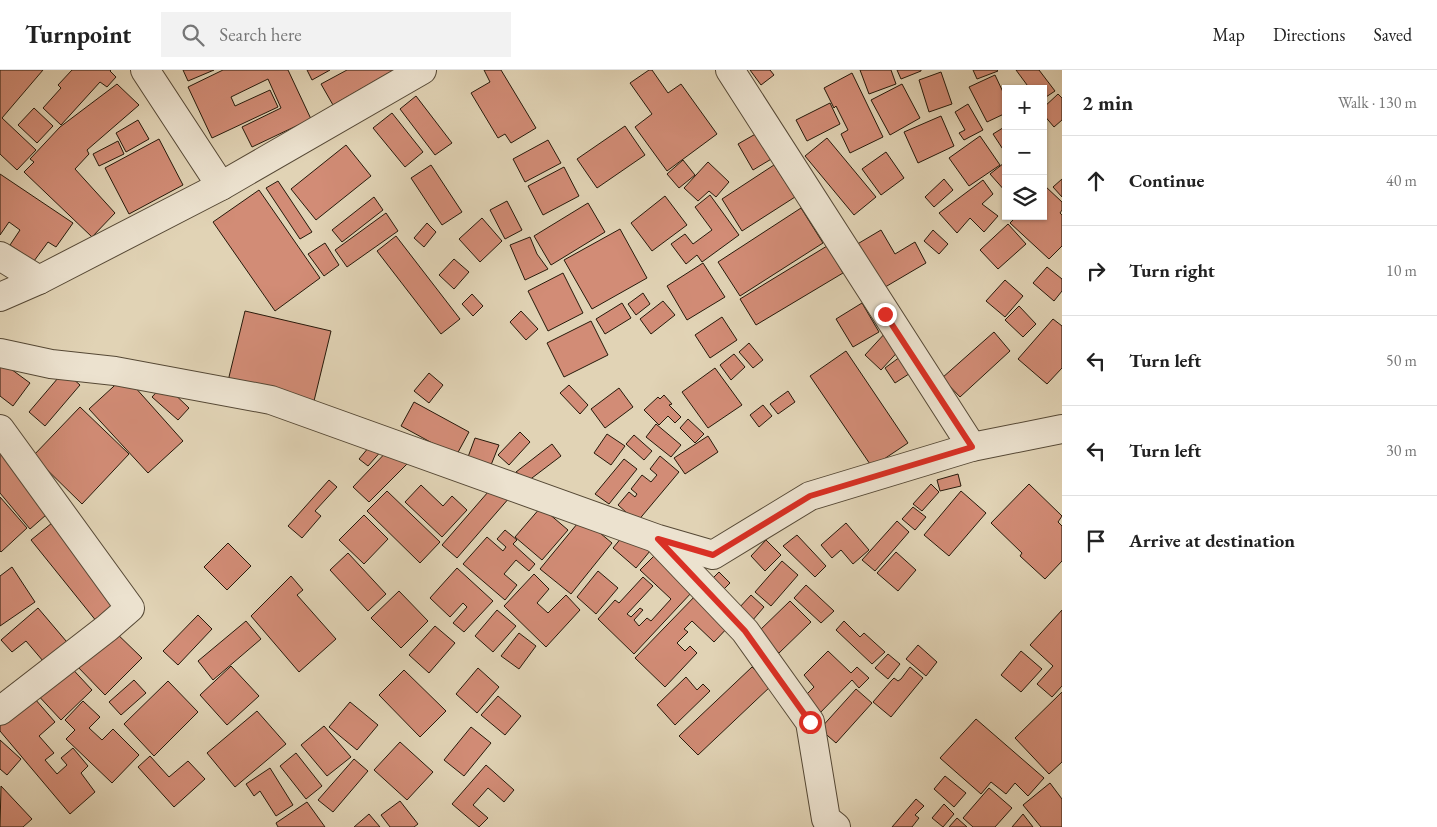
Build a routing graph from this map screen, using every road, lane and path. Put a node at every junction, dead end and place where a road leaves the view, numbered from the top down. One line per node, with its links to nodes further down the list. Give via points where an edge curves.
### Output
1 (145, 70): 4 (street)
2 (422, 70): 4 (street)
3 (730, 70): 11 (street)
4 (221, 186): 6 (street)
5 (0, 256): 6 (street)
6 (39, 280): 7 (street)
7 (0, 297)
8 (0, 353): 12 (street, via 271,400)
9 (0, 429): 13 (street, via 130,608)
10 (1062, 429): 11 (street)
11 (972, 447): 12 (street, via 810,496 713,555)
12 (658, 539): 14 (street, via 745,631 810,722 826,819)
13 (0, 711)
14 (836, 827)

